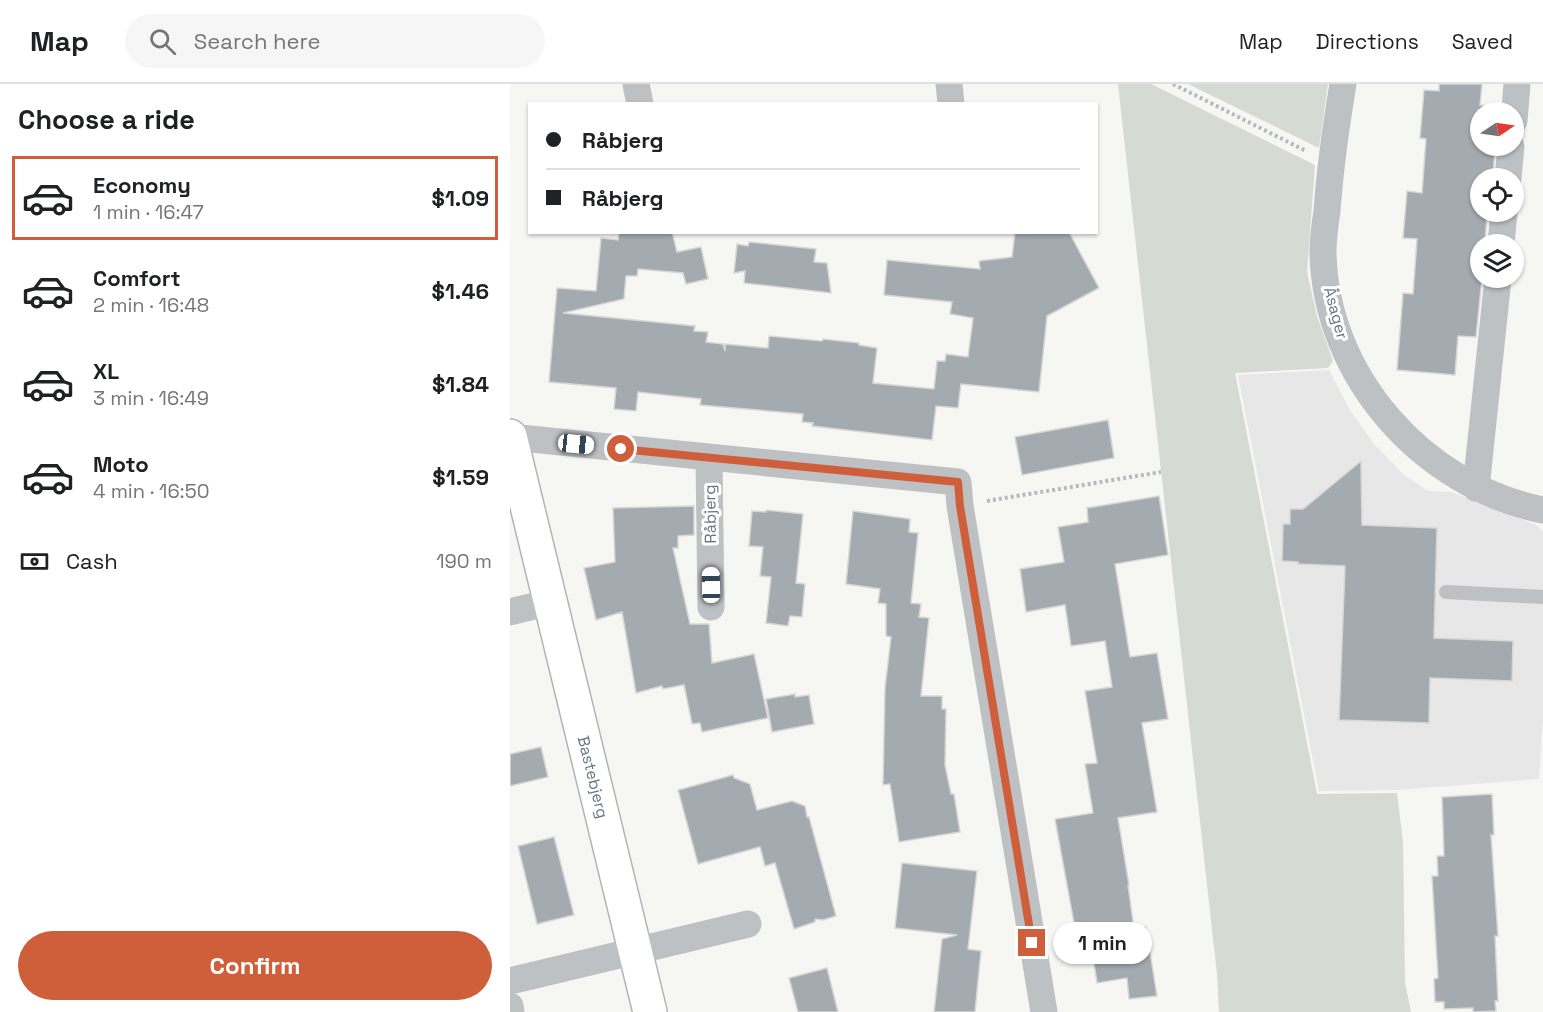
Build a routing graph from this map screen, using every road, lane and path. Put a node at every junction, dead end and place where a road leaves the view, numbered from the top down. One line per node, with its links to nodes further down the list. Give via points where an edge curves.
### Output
1 (636, 84): 6 (street)
2 (949, 84): 7 (street)
3 (1173, 84): 9 (path)
4 (1342, 84): 9 (street, Åsager)
5 (1517, 84): 8 (street)
6 (640, 102)
7 (951, 102)
8 (1516, 102)
9 (1330, 164): 14 (street, Åsager, via 1323,252 1328,294 1339,334 1379,408 1407,440)
10 (1497, 288): 14 (street)
11 (510, 437): 12 (street); 19 (street, Bastebjerg)
12 (709, 458): 15 (street, via 958,482); 20 (street, Råbjerg)
13 (1161, 472): 15 (path)
14 (1476, 488): 16 (street, Åsager)
15 (960, 506): 28 (street)
16 (1543, 510)
17 (1446, 592): 18 (lane)
18 (1543, 597)
19 (551, 602): 21 (street); 23 (street, Bastebjerg)
20 (711, 607)
21 (510, 612)
22 (748, 924): 23 (street)
23 (635, 952): 24 (street); 27 (street, Bastebjerg)
24 (510, 981)
25 (510, 1006): 26 (street)
26 (512, 1012)
27 (650, 1012)
28 (1044, 1012)

